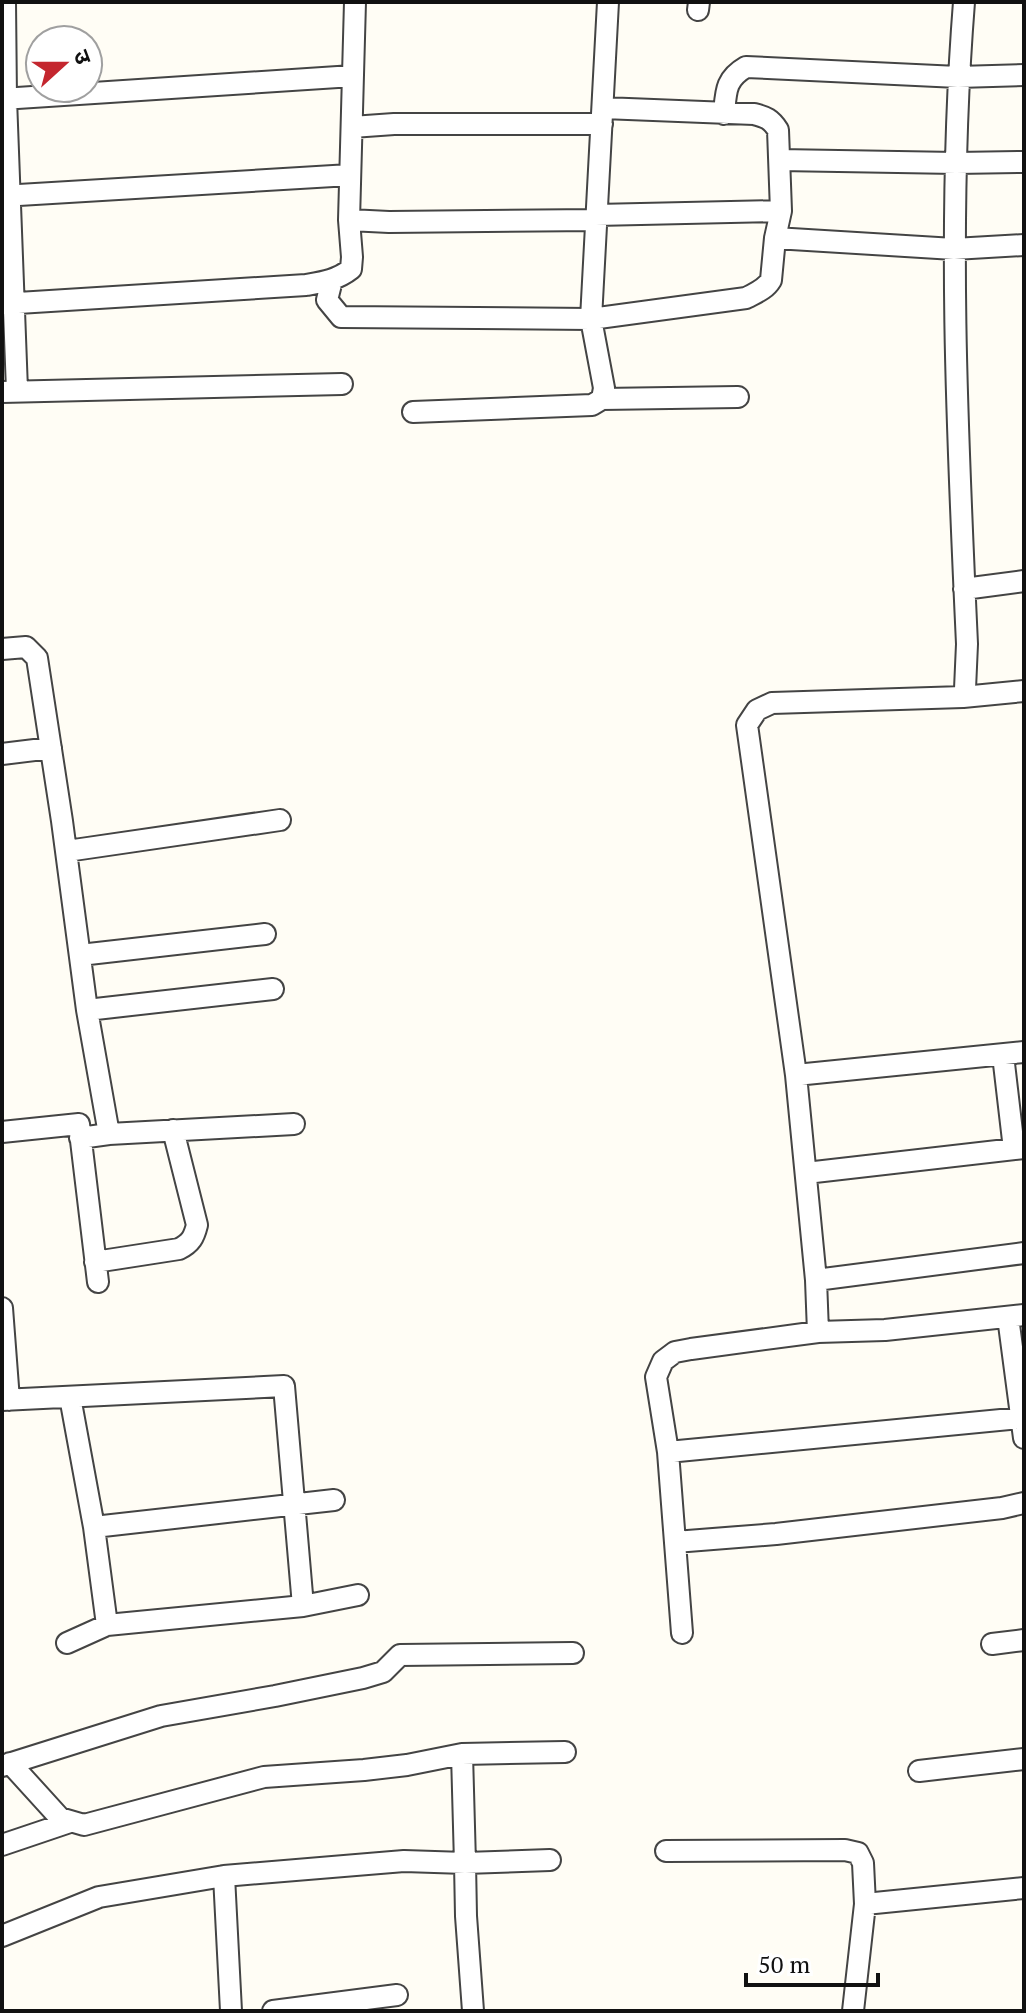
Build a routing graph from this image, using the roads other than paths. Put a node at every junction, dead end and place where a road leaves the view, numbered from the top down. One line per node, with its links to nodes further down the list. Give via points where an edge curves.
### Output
1 (5, 2): 8 (street)
2 (355, 2): 6 (street)
3 (608, 2): 10 (street)
4 (964, 2): 7 (street)
5 (1024, 75): 7 (street)
6 (353, 76): 8 (street); 11 (street)
7 (958, 77): 9 (street, via 746,67 727,86); 14 (street)
8 (4, 99): 16 (street)
9 (724, 114): 10 (street); 12 (street, via 754,114 773,122)
10 (602, 116): 11 (street); 18 (street)
11 (352, 127): 15 (street)
12 (780, 160): 14 (street); 17 (street)
13 (1024, 162): 14 (street)
14 (956, 163): 22 (street)
15 (350, 175): 16 (street); 19 (street)
16 (6, 196): 24 (street)
17 (781, 211): 18 (street); 20 (street)
18 (596, 217): 19 (street); 25 (street)
19 (349, 220): 23 (street, via 351,269)
20 (775, 238): 22 (street); 25 (street, via 771,280 746,298)
21 (1024, 245): 22 (street)
22 (954, 249): 32 (street)
23 (332, 280): 24 (street); 25 (street, via 327,300 341,317)
24 (8, 304): 27 (street)
25 (591, 319): 29 (street)
26 (342, 384): 27 (street)
27 (10, 391)
28 (738, 397): 29 (street)
29 (602, 399): 30 (street, via 580,407)
30 (413, 412)
31 (1024, 581): 32 (street)
32 (964, 589): 35 (street)
33 (2, 649): 36 (street, via 26,647 37,658)
34 (1024, 691): 35 (street)
35 (963, 697): 45 (street, via 772,703 757,710 747,725)
36 (51, 748): 37 (street); 39 (street)
37 (2, 754)
38 (280, 820): 39 (street)
39 (67, 851): 41 (street)
40 (265, 934): 41 (street)
41 (80, 955): 43 (street)
42 (273, 989): 43 (street)
43 (87, 1010): 49 (street)
44 (1014, 1054): 45 (street); 51 (street)
45 (796, 1075): 52 (street)
46 (294, 1124): 47 (street)
47 (173, 1130): 49 (street); 50 (street, via 197,1225 194,1237 179,1249 96,1272)
48 (2, 1132): 50 (street, via 79,1124)
49 (109, 1134): 50 (street)
50 (80, 1138)
51 (1019, 1149): 52 (street)
52 (806, 1173): 54 (street)
53 (1024, 1253): 54 (street)
54 (816, 1280): 57 (street)
55 (2, 1308): 59 (street)
56 (1016, 1316): 57 (street); 60 (street)
57 (818, 1332): 61 (street, via 691,1349 663,1361 656,1377)
58 (70, 1397): 59 (street); 64 (street, via 284,1386); 65 (street)
59 (6, 1400)
60 (1023, 1428): 61 (street)
61 (668, 1452): 66 (street)
62 (334, 1500): 64 (street)
63 (1024, 1503): 66 (street)
64 (295, 1505): 65 (street); 68 (street)
65 (94, 1527): 69 (street)
66 (675, 1542): 70 (street)
67 (358, 1595): 68 (street)
68 (303, 1606): 69 (street)
69 (107, 1625): 72 (street)
70 (682, 1633)
71 (1024, 1640): 73 (street)
72 (67, 1643)
73 (992, 1644)
74 (573, 1653): 78 (street, via 400,1655 383,1672 363,1678 161,1716)
75 (565, 1752): 76 (street)
76 (462, 1754): 80 (street, via 364,1770 264,1777 100,1822); 84 (street)
77 (1024, 1759): 79 (street)
78 (6, 1764): 80 (street)
79 (919, 1771)
80 (70, 1822): 81 (street)
81 (2, 1845)
82 (666, 1851): 87 (street, via 858,1853)
83 (550, 1860): 84 (street)
84 (465, 1863): 85 (street, via 404,1861); 92 (street)
85 (224, 1876): 88 (street, via 99,1897); 90 (street)
86 (1024, 1888): 87 (street)
87 (865, 1904): 93 (street)
88 (2, 1936)
89 (397, 1995): 91 (street)
90 (231, 2011)
91 (273, 2011)
92 (473, 2011)
93 (853, 2011)

